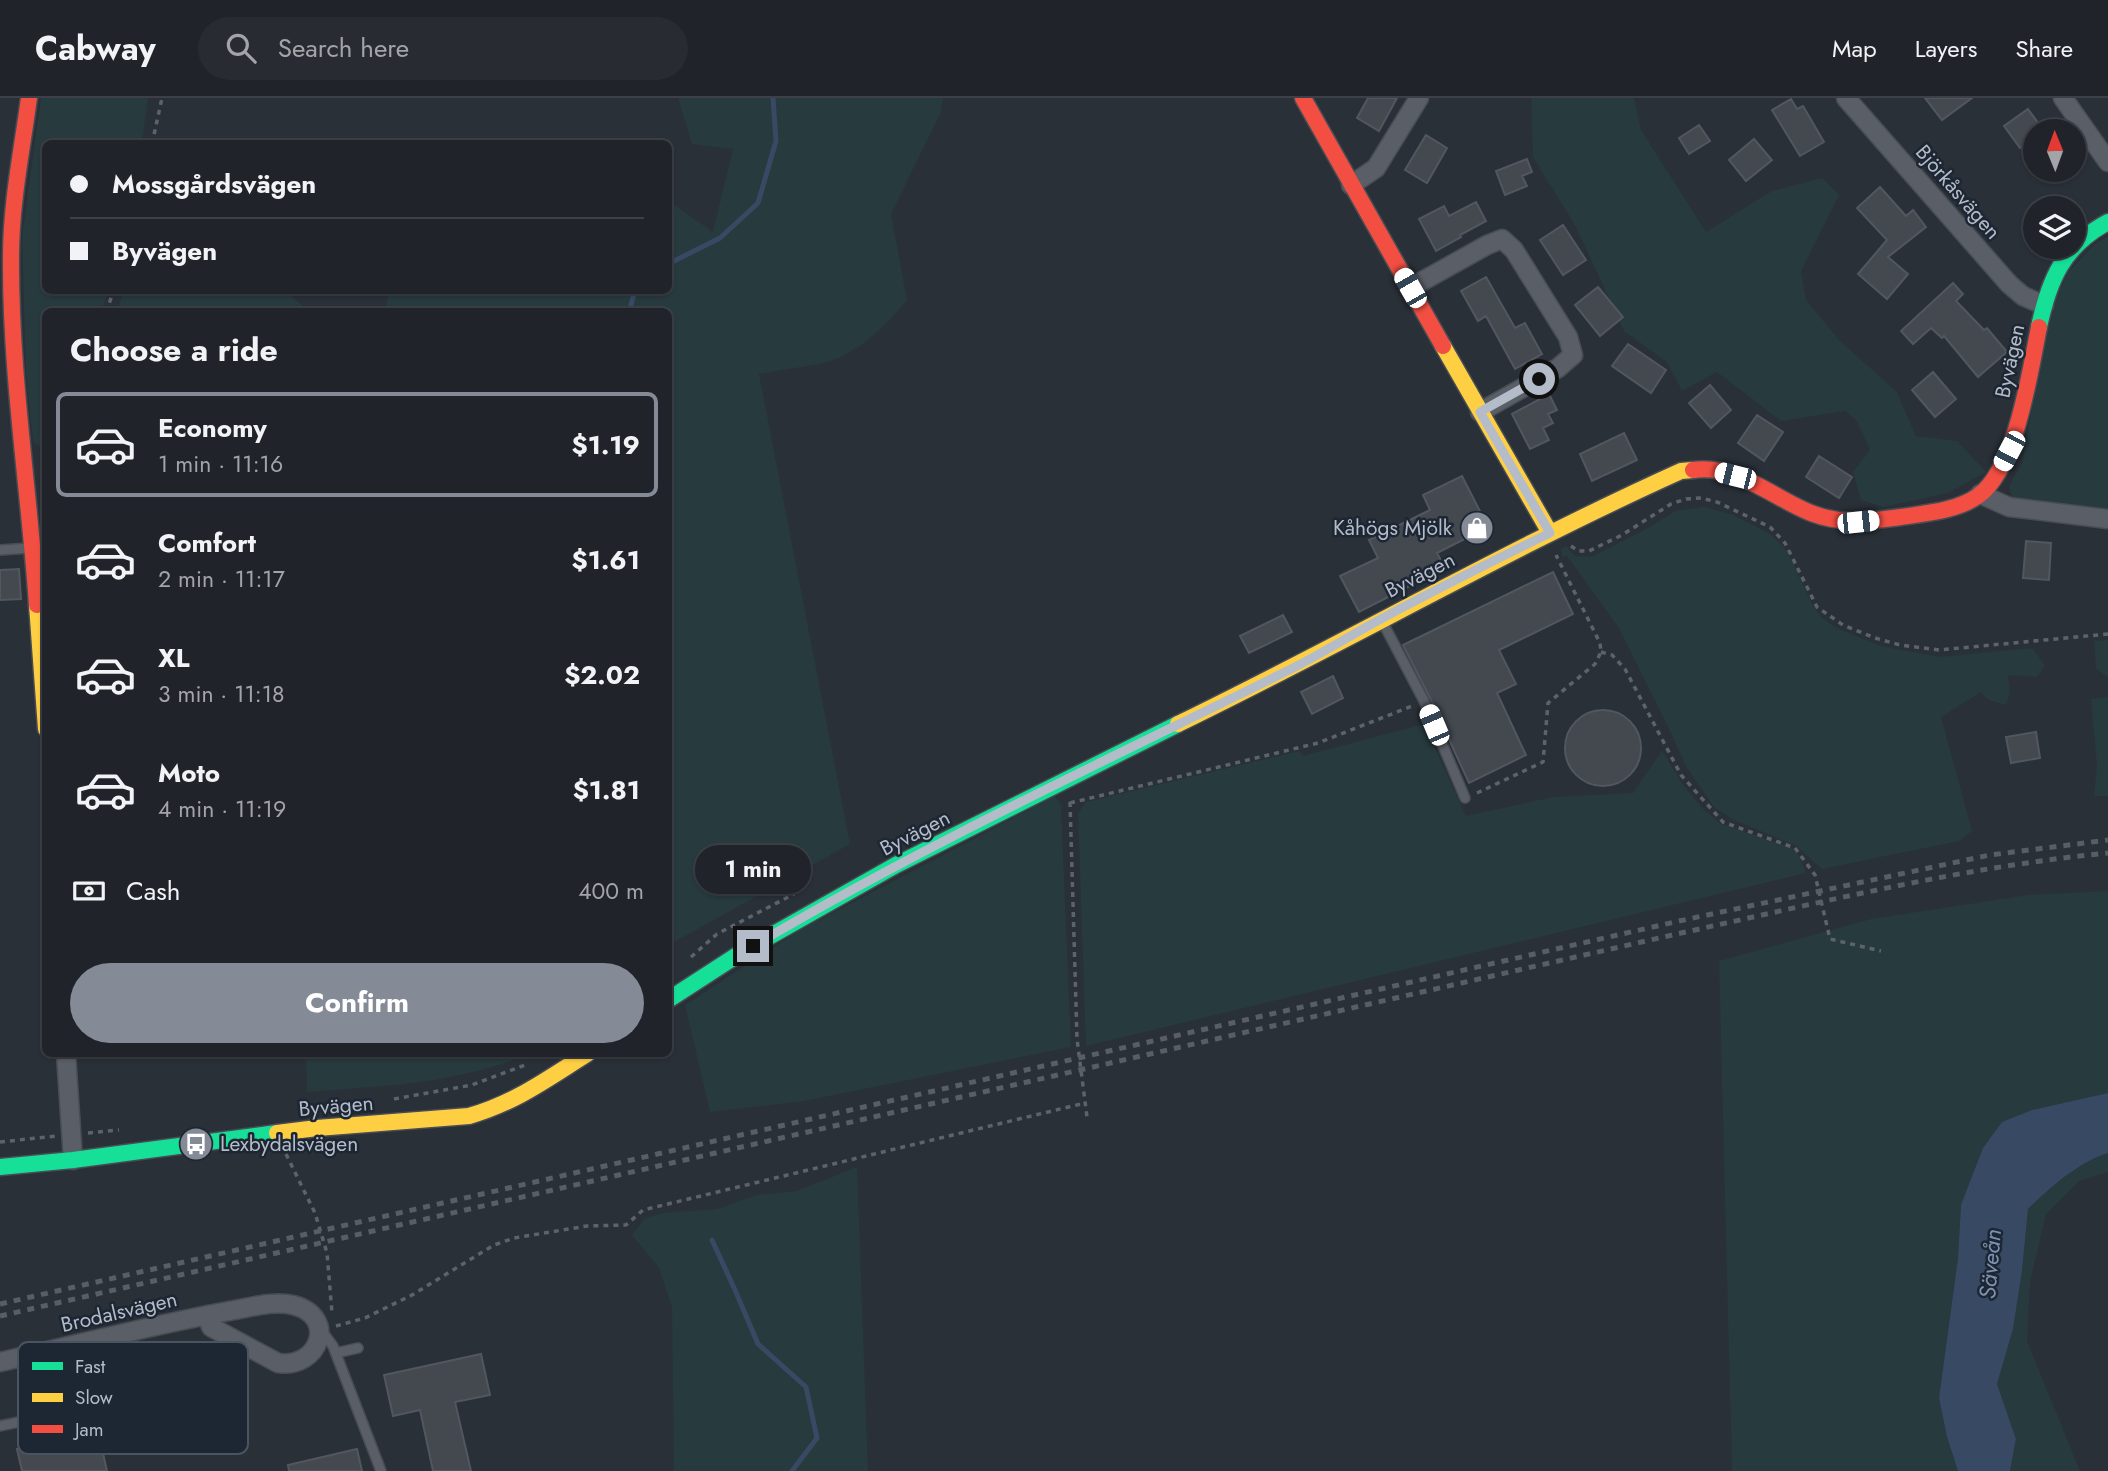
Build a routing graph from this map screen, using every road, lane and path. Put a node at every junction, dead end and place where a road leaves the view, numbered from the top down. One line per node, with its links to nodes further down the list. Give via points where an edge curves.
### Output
1 (29, 98): 17 (street, via 11,253 9,365)
2 (162, 98): 7 (path)
3 (1303, 98): 9 (street)
4 (1419, 98): 9 (street, via 1376,168)
5 (1846, 98): 12 (street, Björkåsvägen, via 2009,284)
6 (2063, 98): 8 (street)
7 (153, 140)
8 (2108, 162)
9 (1350, 185): 11 (street)
10 (2108, 222): 12 (street, Byvägen, via 2069,251 2054,275)
11 (1410, 288): 13 (street); 13 (street, via 1502,239 1514,250 1568,337 1573,355 1558,368)
12 (2044, 305): 14 (street, Byvägen, via 2009,451)
13 (1480, 412): 16 (street)
14 (1980, 494): 15 (street, via 2009,507); 16 (street, Byvägen, via 1958,506 1858,522 1826,518 1735,476 1707,469 1681,471)
15 (2108, 519)
16 (1556, 530): 19 (street, Byvägen); 20 (path, via 1578,551 1589,551 1671,504 1701,498 1770,527 1785,543 1817,607 1843,625 1875,638 1939,650); 21 (path, via 1554,551)
17 (33, 547): 18 (lane); 22 (street)
18 (0, 550)
19 (1382, 619): 23 (lane); 24 (street, Byvägen)
20 (2108, 634)
21 (1601, 652): 25 (path, via 1595,664 1548,703 1543,762); 28 (path, via 1612,655 1625,668 1681,775 1724,822 1795,848 1815,874 1830,939)
22 (42, 673)
23 (1424, 701): 25 (lane); 26 (path, via 1318,743)
24 (1061, 781): 26 (path); 30 (street, Byvägen, via 835,898)
25 (1465, 798)
26 (1070, 803): 35 (path, via 1076,1039)
27 (801, 891): 29 (path, via 726,928)
28 (1881, 951)
29 (689, 959)
30 (672, 997)
31 (66, 1057): 39 (street)
32 (582, 1057): 38 (street, Byvägen, via 518,1098 469,1116)
33 (533, 1062): 34 (path, via 472,1085)
34 (392, 1099)
35 (1085, 1103): 36 (path); 44 (path, via 643,1210 626,1225 587,1226 514,1238 365,1318)
36 (1087, 1117)
37 (125, 1129): 39 (path)
38 (276, 1133): 41 (street, Byvägen); 44 (path, via 315,1213 327,1253)
39 (71, 1135): 40 (path); 41 (street)
40 (0, 1142)
41 (73, 1160): 42 (street, Byvägen)
42 (0, 1167)
43 (207, 1315): 44 (street, Brodalsvägen, via 291,1304 315,1315); 45 (street, Brodalsvägen); 46 (street, Brodalsvägen, via 211,1327)
44 (327, 1328): 47 (street, Brodalsvägen, via 314,1351 302,1361 278,1363); 49 (lane)
45 (90, 1342)
46 (238, 1342)
47 (248, 1348)
48 (358, 1348): 49 (lane)
49 (336, 1353): 54 (lane)
50 (18, 1358): 51 (street, Brodalsvägen)
51 (0, 1362)
52 (18, 1422): 53 (lane)
53 (0, 1426)
54 (381, 1471)

